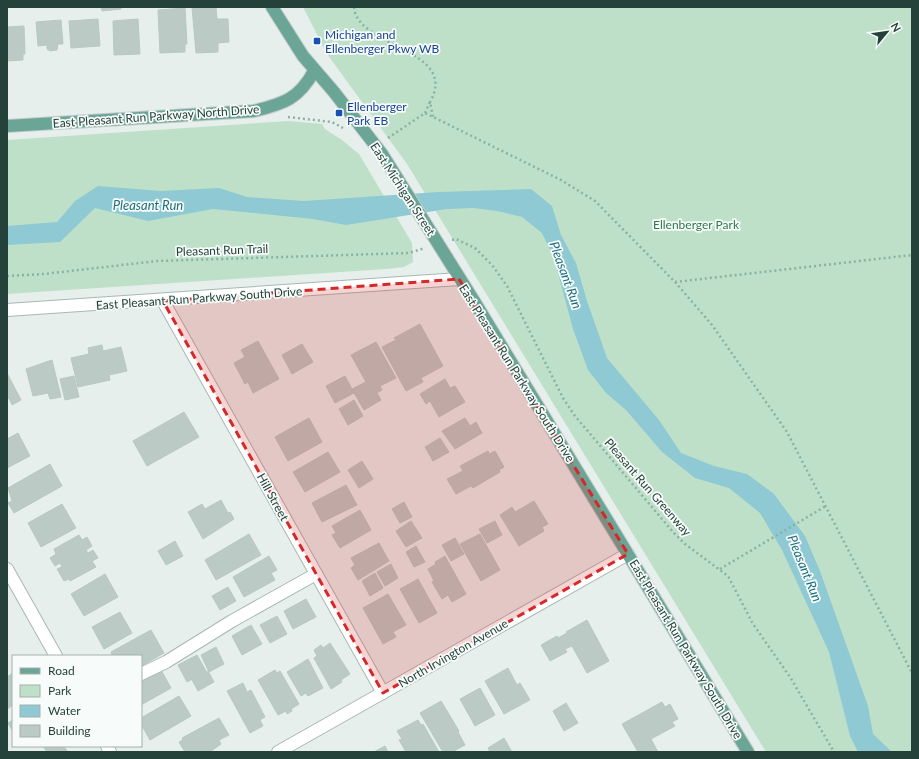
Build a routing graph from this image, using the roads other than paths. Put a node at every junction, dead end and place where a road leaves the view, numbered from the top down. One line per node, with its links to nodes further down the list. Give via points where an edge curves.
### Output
1 (272, 7): 2 (main road, East Michigan Street)
2 (314, 71): 3 (main road, East Pleasant Run Parkway North Drive, via 306,85 290,99 254,112); 4 (main road, East Michigan Street, via 334,92 382,154 441,241)
3 (7, 126)
4 (459, 279): 5 (street, East Pleasant Run Parkway South Drive); 7 (main road, East Pleasant Run Parkway South Drive)
5 (163, 301): 6 (street, East Pleasant Run Parkway South Drive); 9 (street, Hill Street)
6 (7, 310)
7 (628, 554): 12 (street, North Irvington Avenue); 14 (main road, East Pleasant Run Parkway South Drive)
8 (7, 569): 10 (street)
9 (316, 574): 11 (street); 12 (street, Hill Street)
10 (55, 655)
11 (142, 674)
12 (383, 693): 13 (street, North Irvington Avenue)
13 (278, 752)
14 (748, 752)

